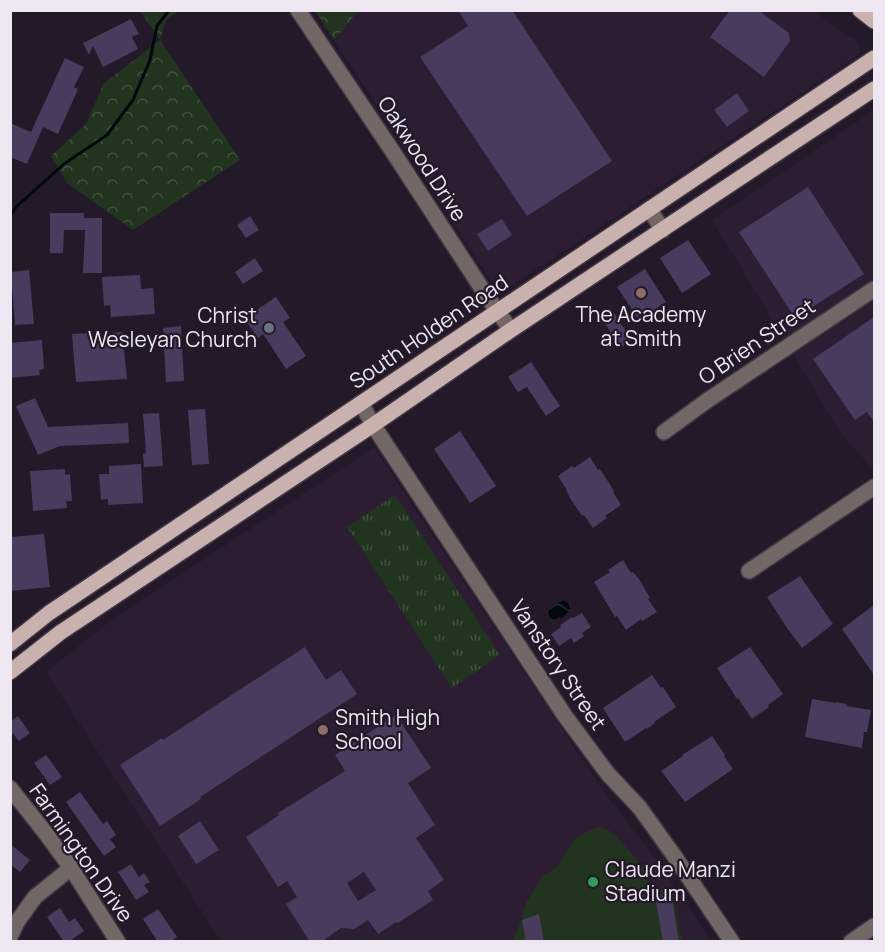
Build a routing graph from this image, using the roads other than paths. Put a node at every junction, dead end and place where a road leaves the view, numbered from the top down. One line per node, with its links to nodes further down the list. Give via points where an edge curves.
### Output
1 (298, 10): 9 (street, Oakwood Drive)
2 (860, 10): 3 (main road)
3 (874, 21)
4 (874, 58): 6 (main road, South Holden Road)
5 (874, 89): 7 (main road)
6 (649, 209): 7 (street); 9 (main road, South Holden Road)
7 (663, 230): 10 (main road)
8 (874, 289): 13 (street, O Brien Street)
9 (497, 311): 10 (street, Oakwood Drive); 11 (main road, South Holden Road)
10 (511, 330): 12 (main road)
11 (361, 404): 12 (street, Vanstory Street); 16 (main road, South Holden Road, via 58,606)
12 (373, 425): 17 (main road, via 61,632); 23 (street, Vanstory Street, via 565,716 608,774 640,808)
13 (664, 432)
14 (874, 487): 15 (street)
15 (749, 571)
16 (10, 644)
17 (10, 672)
18 (10, 788): 19 (street, Farmington Drive)
19 (71, 868): 21 (street, via 35,897); 22 (street, Farmington Drive)
20 (874, 926): 24 (street)
21 (10, 937)
22 (117, 942)
23 (732, 942)
24 (851, 942)

